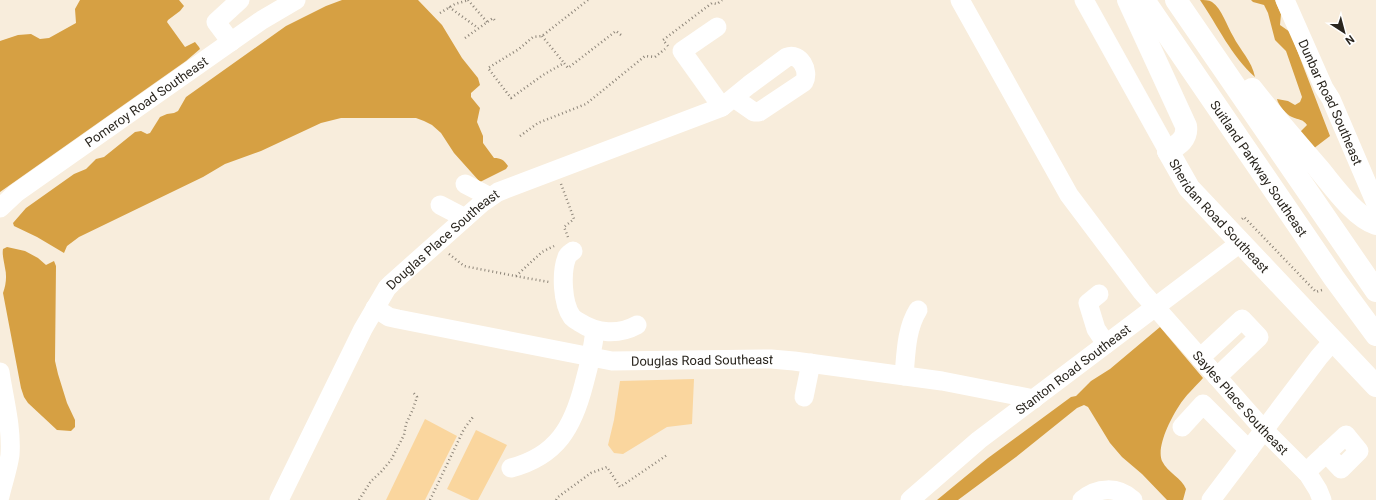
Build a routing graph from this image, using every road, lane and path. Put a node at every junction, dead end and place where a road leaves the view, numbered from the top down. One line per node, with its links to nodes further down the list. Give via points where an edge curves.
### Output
1 (240, 0): 21 (street, via 216,22)
2 (296, 0): 21 (street, Pomeroy Road Southeast)
3 (468, 0): 11 (path); 14 (path)
4 (588, 0): 19 (path)
5 (722, 0): 23 (path, via 717,4 712,3 663,40 668,47 660,54 655,57 645,56 586,104 538,123)
6 (960, 0): 41 (street, Sayles Place Southeast, via 1069,195)
7 (1084, 0): 24 (street, Sheridan Road Southeast)
8 (1128, 0): 24 (main road, via 1186,126 1187,134 1183,140)
9 (1144, 0): 46 (main road, Suitland Parkway Southeast, via 1334,278)
10 (1285, 0): 28 (street, Dunbar Road Southeast)
11 (449, 7): 13 (path); 17 (path)
12 (1182, 8): 32 (main road, via 1346,200 1363,217); 39 (main road, Suitland Parkway Southeast)
13 (440, 13)
14 (487, 22): 15 (path, via 493,18); 17 (path)
15 (496, 22)
16 (717, 27): 25 (street, Douglas Place Southeast, via 682,51 728,102)
17 (478, 28): 20 (path)
18 (621, 35): 22 (path, via 616,32 568,68)
19 (542, 36): 22 (path); 22 (path, via 534,37 488,68 512,98)
20 (465, 38)
21 (231, 42): 30 (street, Pomeroy Road Southeast, via 16,193)
22 (564, 63)
23 (520, 136)
24 (1168, 151): 34 (main road, Sheridan Road Southeast, via 1189,188)
25 (555, 171): 27 (street, Douglas Place Southeast, via 498,192); 36 (path, via 574,219 564,227)
26 (465, 184): 27 (street)
27 (490, 198): 31 (street, Douglas Place Southeast)
28 (1376, 204)
29 (440, 206): 31 (street)
30 (0, 208)
31 (465, 218): 33 (street, Douglas Place Southeast)
32 (1376, 224)
33 (437, 243): 37 (path, via 464,266); 42 (street, Douglas Place Southeast, via 387,288)
34 (1240, 243): 41 (street, Stanton Road Southeast); 47 (main road, Sheridan Road Southeast)
35 (555, 246): 37 (path, via 542,252)
36 (573, 251): 45 (street, via 567,256 562,276 566,303 572,317)
37 (515, 276): 38 (path)
38 (554, 282)
39 (1376, 291)
40 (1098, 294): 48 (street, via 1088,303 1096,329)
41 (1155, 307): 48 (street, Stanton Road Southeast); 50 (street, Sayles Place Southeast)
42 (375, 308): 49 (street, Douglas Road Southeast, via 398,319); 68 (street, Douglas Place Southeast)
43 (918, 310): 53 (street, via 913,317 908,338)
44 (637, 325): 45 (street, via 620,331)
45 (595, 330): 49 (street)
46 (1376, 335)
47 (1333, 341): 55 (main road, Sheridan Road Southeast); 61 (street)
48 (1106, 344): 58 (street, Stanton Road Southeast)
49 (591, 358): 51 (street, Douglas Road Southeast, via 612,361 771,359); 65 (street, via 579,405 560,441 544,454)
50 (1200, 358): 54 (street, Sayles Place Southeast); 54 (street, via 1242,319 1259,337)
51 (811, 363): 53 (street, Douglas Road Southeast); 57 (street)
52 (0, 372): 67 (street, via 10,441 9,459)
53 (904, 376): 58 (street, Douglas Road Southeast, via 942,380)
54 (1217, 377): 61 (street, Sayles Place Southeast)
55 (1376, 386)
56 (412, 391): 69 (path, via 417,397 404,435 391,460 371,481)
57 (804, 397)
58 (1034, 399): 72 (street, Stanton Road Southeast, via 979,440)
59 (473, 417): 70 (path, via 464,429)
60 (1182, 427): 62 (street, via 1203,404)
61 (1264, 430): 62 (street); 66 (street, Sayles Place Southeast)
62 (1249, 450): 75 (street)
63 (1326, 453): 66 (street)
64 (667, 455): 71 (path, via 620,487 607,467 591,473)
65 (511, 468)
66 (1306, 472): 76 (street, Sayles Place Southeast)
67 (0, 498)
68 (279, 500)
69 (358, 500)
70 (430, 500)
71 (556, 500)
72 (910, 500)
73 (1082, 500): 74 (street, via 1093,493 1116,490)
74 (1133, 500)
75 (1211, 500)
76 (1322, 500)

